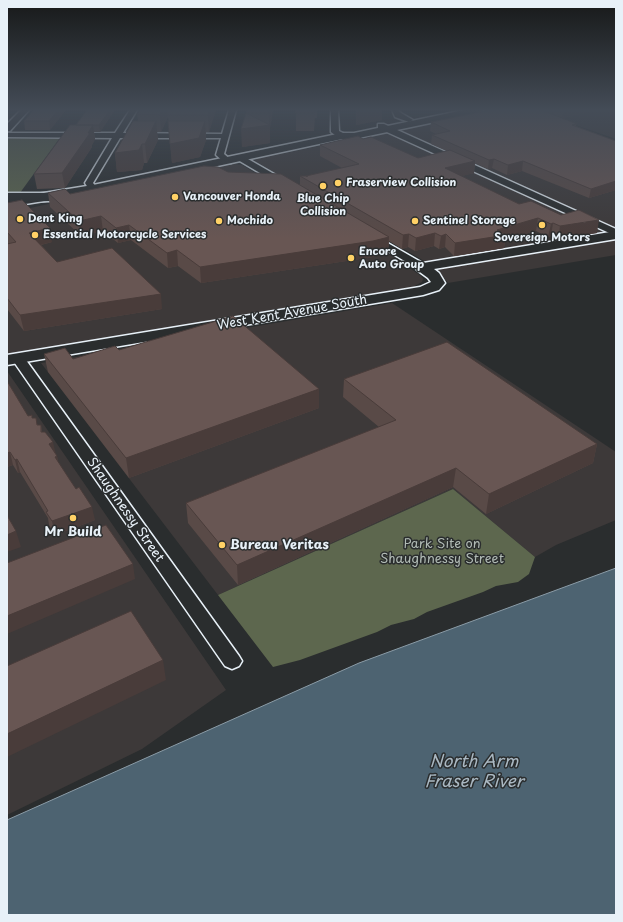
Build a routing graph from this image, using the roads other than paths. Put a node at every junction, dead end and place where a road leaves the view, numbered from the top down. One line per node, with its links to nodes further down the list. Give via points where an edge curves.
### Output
1 (107, 153): 7 (street, via 89,183)
2 (221, 153): 6 (street)
3 (264, 153): 5 (main road)
4 (439, 153): 14 (street)
5 (241, 158): 6 (main road); 8 (street)
6 (228, 161): 7 (main road)
7 (93, 189): 10 (main road)
8 (294, 190)
9 (7, 197): 10 (main road)
10 (49, 198): 11 (main road); 12 (main road)
11 (7, 203)
12 (7, 209)
13 (362, 231): 15 (street)
14 (616, 234): 15 (street)
15 (422, 267): 16 (street, West Kent Avenue South, via 438,282 434,287 424,291)
16 (12, 359): 17 (street, Shaughnessy Street)
17 (232, 661)

